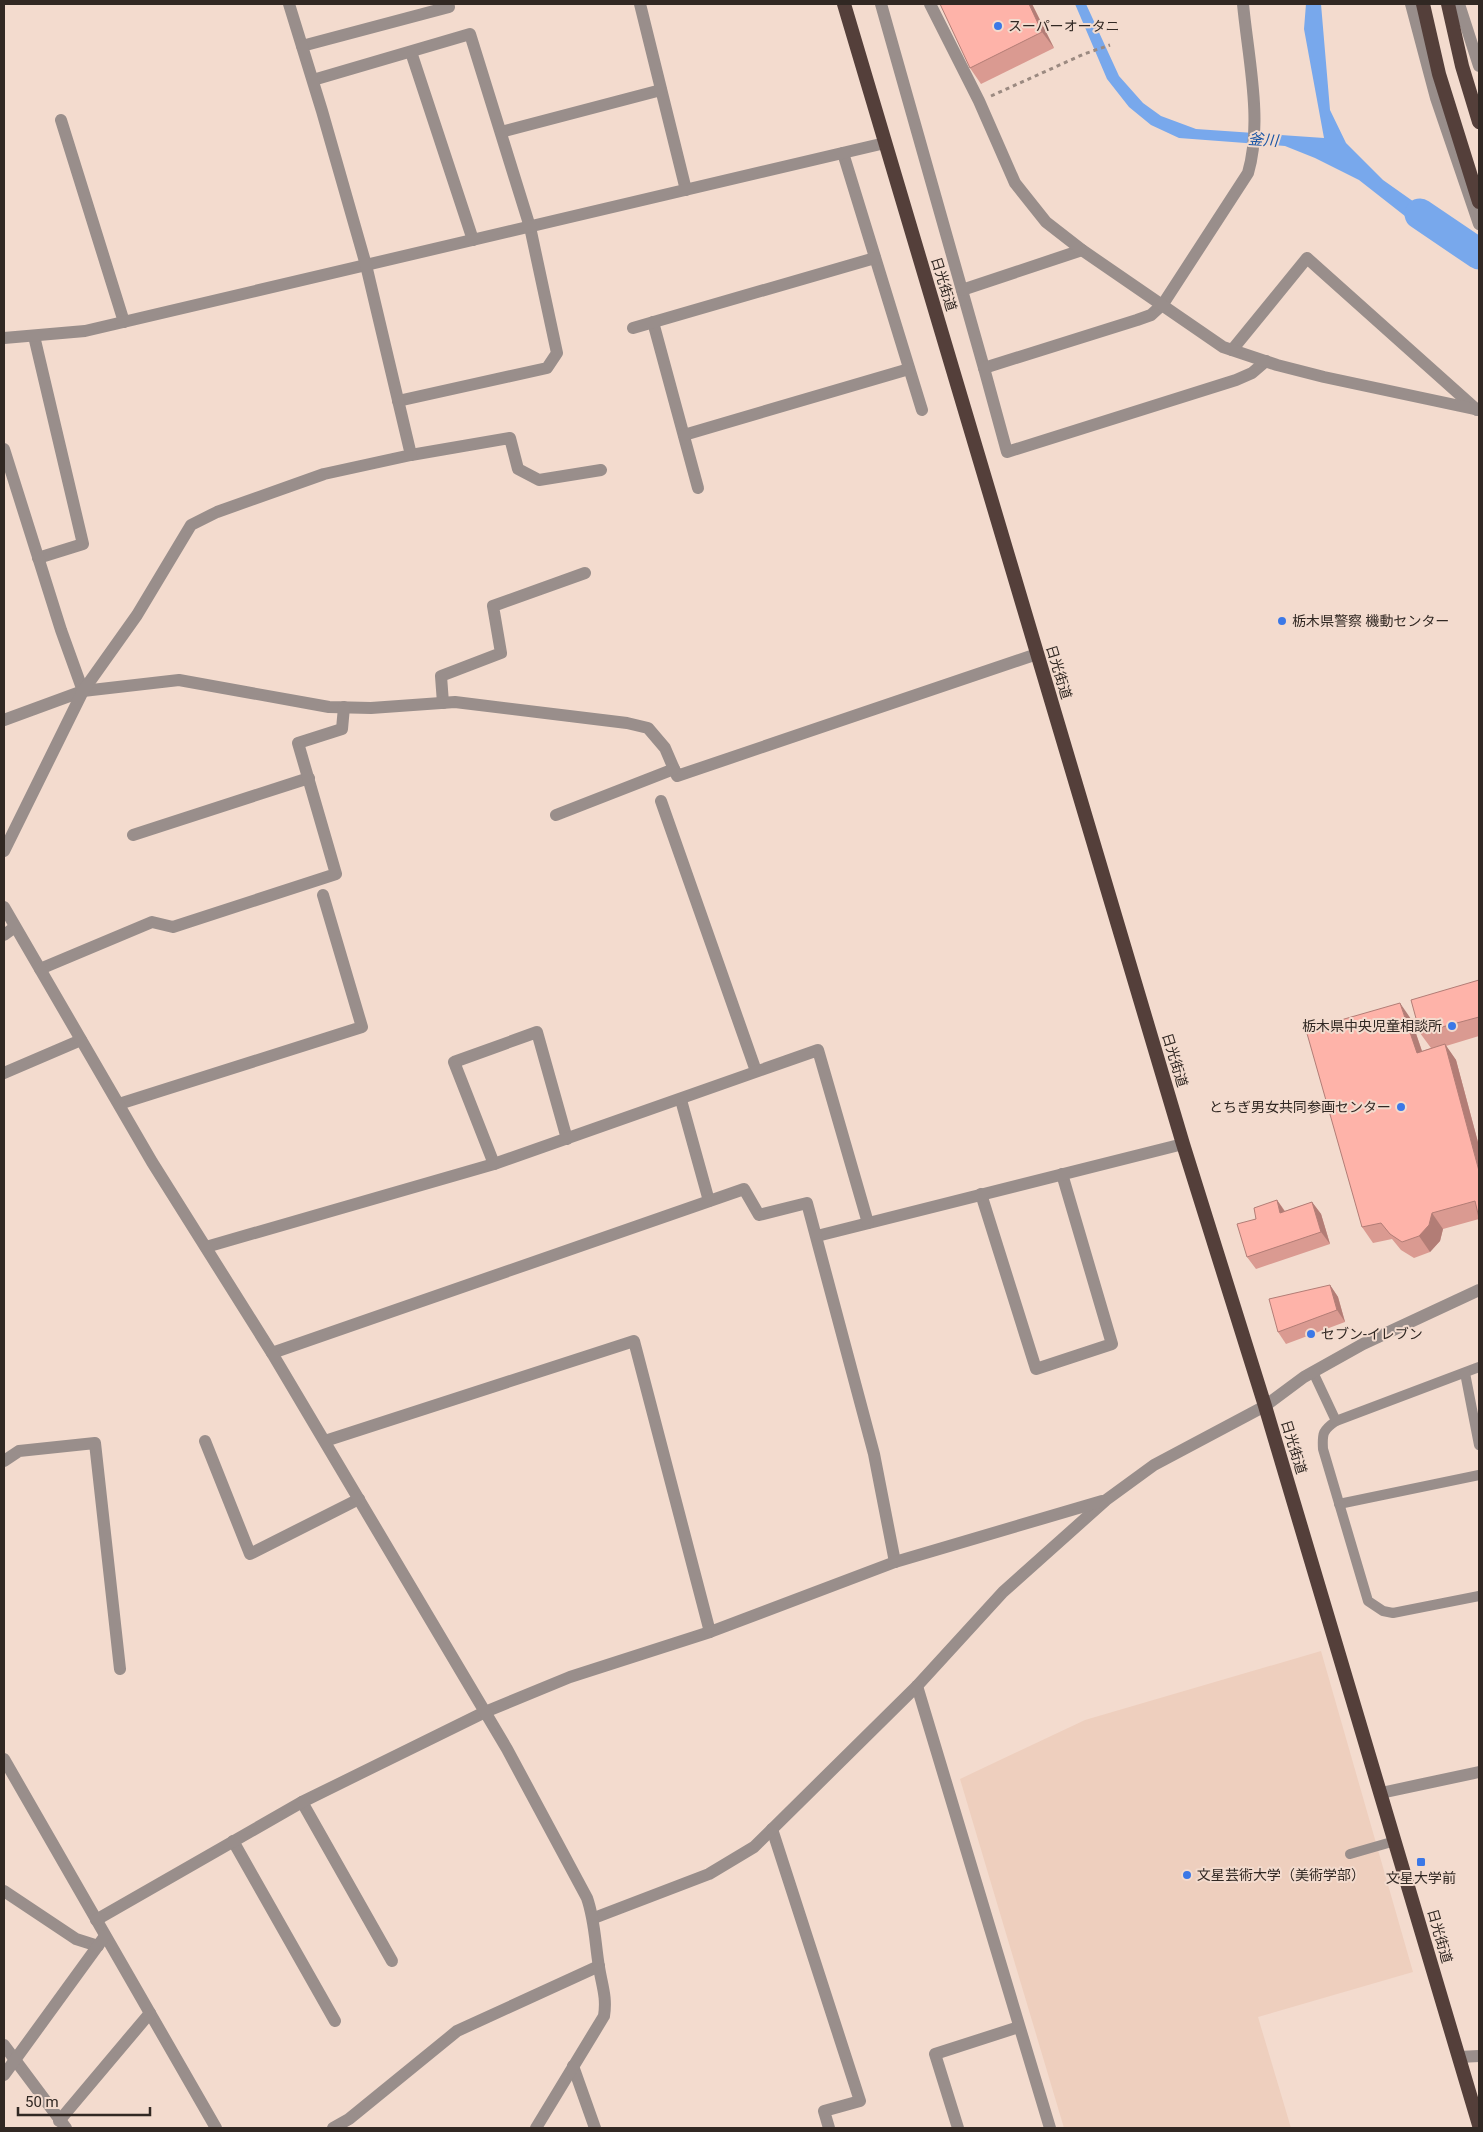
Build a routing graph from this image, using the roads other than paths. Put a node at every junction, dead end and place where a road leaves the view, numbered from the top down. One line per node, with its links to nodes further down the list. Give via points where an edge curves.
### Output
1 (289, 4): 12 (street)
2 (448, 4): 12 (street, via 449,7)
3 (640, 4): 16 (street)
4 (844, 4): 20 (highway, 日光街道)
5 (881, 4): 30 (street)
6 (930, 4): 27 (street, via 979,101 1015,183 1046,222)
7 (1243, 4): 31 (street, via 1255,121 1248,173)
8 (1411, 4): 24 (street, via 1436,98)
9 (1423, 4): 23 (highway, via 1440,74)
10 (1448, 4): 18 (highway)
11 (1459, 4): 14 (street)
12 (302, 46): 15 (street)
13 (411, 52): 15 (street); 19 (street, via 470,34); 26 (street)
14 (1479, 66)
15 (313, 80): 29 (street)
16 (661, 90): 19 (street); 22 (street)
17 (61, 120): 32 (street)
18 (1479, 122)
19 (500, 132): 25 (street)
20 (885, 143): 21 (street); 51 (highway, 日光街道)
21 (843, 153): 22 (street); 28 (street)
22 (686, 190): 25 (street)
23 (1479, 202)
24 (1479, 224)
25 (530, 227): 26 (street); 41 (street, via 557,353 547,368)
26 (473, 240): 29 (street)
27 (1082, 250): 30 (street); 31 (street)
28 (875, 258): 33 (street); 40 (street)
29 (366, 265): 32 (street); 41 (street)
30 (962, 290): 39 (street)
31 (1163, 304): 37 (street); 39 (street, via 1151,315)
32 (124, 322): 35 (street, via 85,331)
33 (653, 322): 34 (street); 44 (street)
34 (633, 328)
35 (34, 336): 36 (street); 49 (street, via 83,544)
36 (4, 338)
37 (1232, 350): 38 (street); 43 (street, via 1307,258)
38 (1266, 361): 39 (street, via 1252,373 1236,380 1006,452); 43 (street)
39 (984, 368)
40 (909, 369): 42 (street); 44 (street)
41 (398, 401): 46 (street)
42 (922, 410)
43 (1478, 410)
44 (684, 435): 48 (street)
45 (4, 448): 49 (street)
46 (411, 455): 47 (street, via 510,438 518,469 539,480); 52 (street, via 324,474 217,512 191,525 138,615)
47 (601, 470)
48 (698, 488)
49 (38, 558): 52 (street)
50 (585, 573): 53 (street, via 493,606 501,653 441,676)
51 (1037, 654): 56 (street, via 677,776); 73 (highway, 日光街道)
52 (83, 691): 54 (street, via 178,680); 55 (street); 61 (street)
53 (443, 703): 54 (street); 56 (street, via 648,728 665,748)
54 (344, 707): 57 (street, via 342,729 298,743)
55 (4, 720)
56 (674, 769): 59 (street)
57 (309, 778): 60 (street); 66 (street, via 336,874 173,928 152,922)
58 (661, 801): 68 (street)
59 (556, 814)
60 (132, 834)
61 (4, 851)
62 (323, 894): 71 (street, via 362,1027)
63 (4, 907): 64 (street)
64 (15, 927): 65 (street); 66 (street)
65 (4, 934)
66 (40, 969): 67 (street)
67 (81, 1040): 69 (street); 71 (street)
68 (756, 1071): 70 (street); 78 (street, via 818,1050)
69 (4, 1073)
70 (681, 1100): 72 (street); 77 (street)
71 (119, 1104): 80 (street)
72 (567, 1139): 74 (street); 74 (street, via 537,1032 454,1062)
73 (1183, 1144): 75 (street); 86 (highway, 日光街道)
74 (494, 1164): 80 (street)
75 (1062, 1174): 76 (street); 76 (street, via 1112,1344 1036,1369)
76 (981, 1194): 78 (street)
77 (709, 1201): 79 (street, via 744,1190 759,1215 807,1203); 82 (street)
78 (868, 1223): 79 (street)
79 (817, 1236): 96 (street, via 874,1454)
80 (206, 1247): 82 (street)
81 (1479, 1290): 84 (street, via 1363,1344)
82 (272, 1353): 89 (street)
83 (1479, 1367): 85 (lane)
84 (1313, 1372): 86 (street); 87 (lane)
85 (1465, 1373): 87 (lane); 90 (lane)
86 (1265, 1406): 94 (street, via 1154,1465); 104 (highway, 日光街道)
87 (1336, 1421): 95 (lane, via 1325,1428 1322,1439)
88 (205, 1441): 93 (street, via 250,1554)
89 (325, 1441): 93 (street); 98 (street, via 634,1341)
90 (1479, 1445)
91 (4, 1461): 99 (street, via 19,1451 95,1443)
92 (1479, 1475): 95 (lane)
93 (359, 1499): 101 (street)
94 (1106, 1500): 96 (street); 100 (street, via 1003,1592)
95 (1339, 1504): 97 (lane, via 1368,1601 1383,1612 1394,1613)
96 (895, 1562): 98 (street)
97 (1479, 1596)
98 (710, 1632): 101 (street, via 570,1677)
99 (120, 1669)
100 (917, 1686): 106 (street); 118 (street)
101 (485, 1712): 105 (street); 111 (street, via 587,1898)
102 (4, 1759): 112 (street)
103 (1479, 1772): 104 (street)
104 (1381, 1793): 108 (highway, 日光街道)
105 (302, 1802): 107 (street); 114 (street)
106 (772, 1829): 111 (street, via 754,1847 709,1874); 131 (street, via 860,2101 824,2111)
107 (233, 1841): 112 (street); 117 (street)
108 (1395, 1841): 109 (lane); 121 (highway, 日光街道)
109 (1350, 1854)
110 (4, 1891): 113 (street, via 76,1939)
111 (594, 1918): 115 (street)
112 (96, 1920): 113 (street)
113 (102, 1941): 116 (street); 122 (street)
114 (392, 1961)
115 (599, 1966): 123 (street, via 606,2001 604,2016); 128 (street, via 457,2030)
116 (150, 2013): 125 (street); 127 (street)
117 (336, 2021)
118 (1019, 2027): 132 (street, via 935,2054); 133 (street)
119 (4, 2044): 122 (street)
120 (1479, 2056): 121 (street)
121 (1459, 2057): 126 (highway, 日光街道)
122 (15, 2060): 124 (street); 125 (street)
123 (573, 2066): 129 (street); 130 (street)
124 (4, 2075)
125 (63, 2125)
126 (1479, 2125)
127 (216, 2128)
128 (333, 2128)
129 (536, 2128)
130 (595, 2128)
131 (829, 2128)
132 (958, 2128)
133 (1050, 2128)

